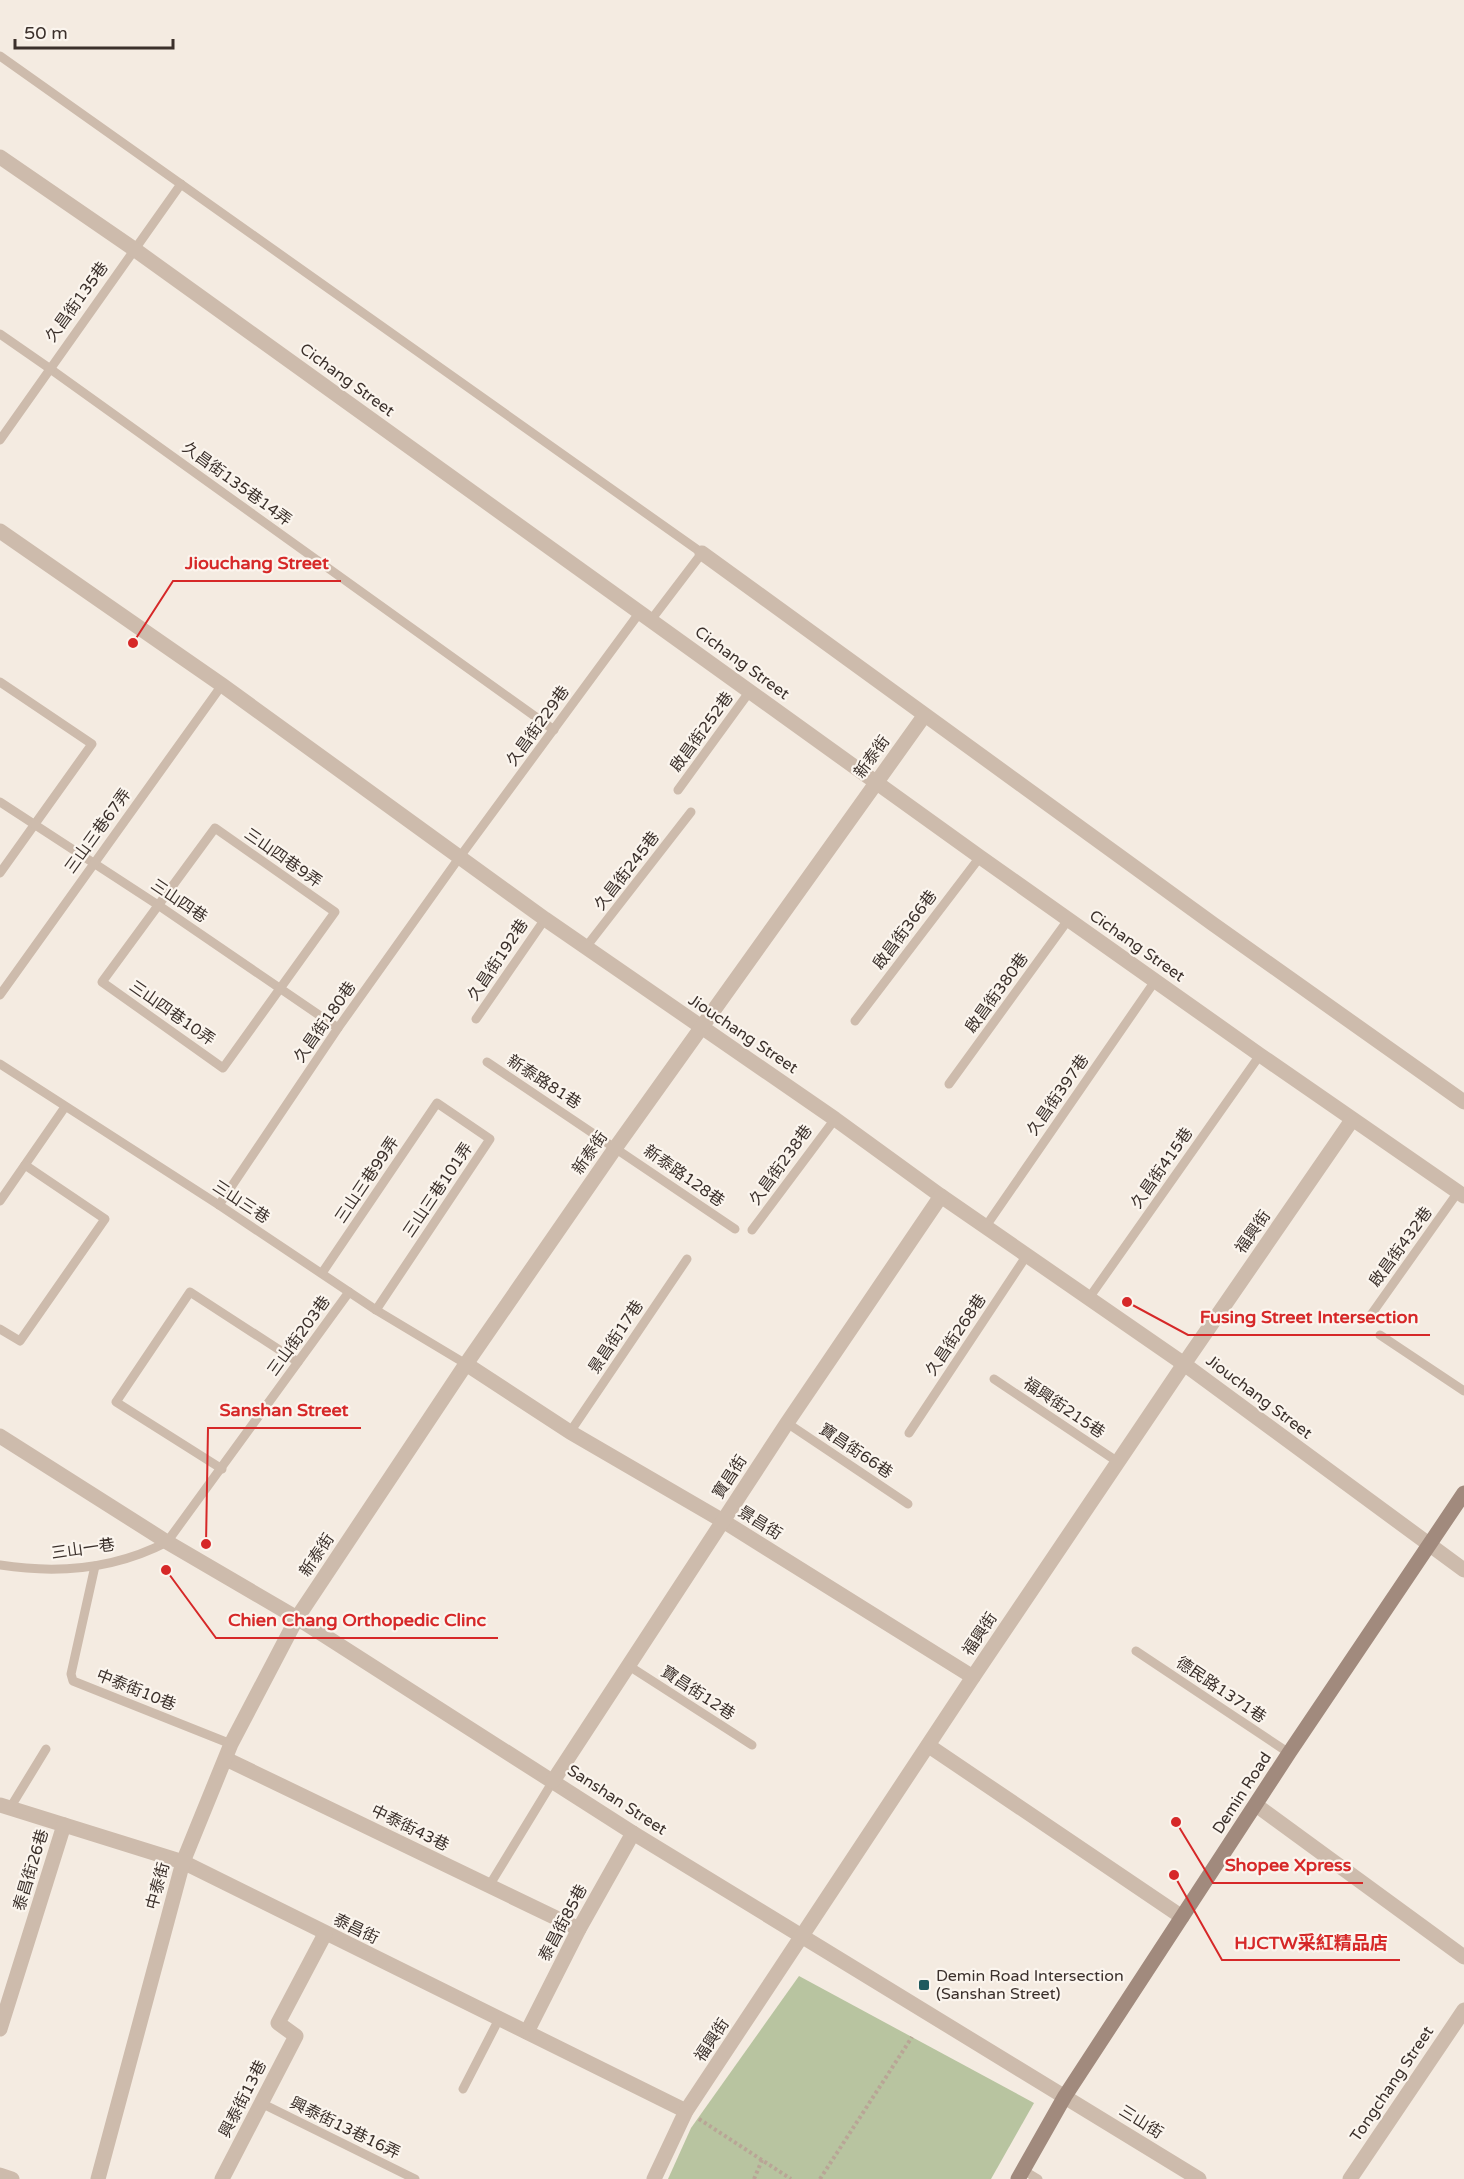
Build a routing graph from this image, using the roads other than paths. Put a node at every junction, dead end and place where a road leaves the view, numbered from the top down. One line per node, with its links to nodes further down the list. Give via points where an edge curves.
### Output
1 (0, 56): 3 (lane)
2 (0, 157): 4 (street, Cichang Street)
3 (181, 184): 4 (lane, 久昌街135巷); 9 (lane)
4 (134, 249): 6 (lane, 久昌街135巷); 10 (street, Cichang Street)
5 (0, 334): 6 (lane, 久昌街135巷14弄)
6 (49, 368): 7 (lane, 久昌街135巷); 15 (lane, 久昌街135巷14弄)
7 (0, 440)
8 (0, 531): 12 (street, Jiouchang Street)
9 (702, 553): 10 (lane, 久昌街229巷); 14 (street)
10 (646, 616): 13 (street, Cichang Street); 15 (lane, 久昌街229巷)
11 (0, 682): 20 (lane, via 92,744)
12 (222, 685): 22 (street, Jiouchang Street); 23 (lane, 三山三巷67弄)
13 (750, 691): 16 (street, Cichang Street); 17 (lane, 啟昌街252巷)
14 (924, 716): 16 (street, 新泰街); 40 (street)
15 (554, 730): 22 (lane, 久昌街229巷)
16 (876, 782): 21 (street, Cichang Street); 34 (street, 新泰街)
17 (678, 790)
18 (0, 802): 20 (lane, 三山四巷)
19 (691, 812): 28 (lane, 久昌街245巷)
20 (34, 825): 23 (lane, 三山四巷); 24 (lane)
21 (980, 857): 27 (street, Cichang Street); 33 (lane, 啟昌街366巷)
22 (459, 858): 26 (street, Jiouchang Street); 35 (lane, 久昌街180巷)
23 (94, 862): 25 (lane, 三山四巷); 31 (lane, 三山三巷67弄)
24 (0, 873)
25 (158, 905): 30 (lane, 三山四巷); 30 (lane, 三山四巷9弄, via 215,828 335,912); 30 (lane, 三山四巷10弄, via 102,982 223,1068)
26 (545, 919): 28 (street, Jiouchang Street); 32 (lane, 久昌街192巷)
27 (1068, 920): 29 (street, Cichang Street); 39 (lane, 啟昌街380巷)
28 (586, 947): 34 (street, Jiouchang Street)
29 (1155, 981): 36 (street, Cichang Street); 51 (lane, 久昌街397巷)
30 (282, 989): 35 (lane, 三山四巷)
31 (0, 995)
32 (476, 1019)
33 (855, 1021)
34 (701, 1027): 43 (street, Jiouchang Street); 45 (street, 新泰街)
35 (338, 1029): 50 (lane, 久昌街180巷)
36 (1260, 1055): 44 (street, Cichang Street); 58 (lane, 久昌街415巷)
37 (487, 1062): 45 (lane, 新泰路81巷)
38 (0, 1064): 42 (lane, 三山三巷)
39 (949, 1084)
40 (1464, 1102)
41 (437, 1103): 56 (lane, 三山三巷99弄); 59 (lane, 三山三巷101弄, via 490,1139)
42 (65, 1107): 46 (lane); 50 (lane, 三山三巷)
43 (835, 1119): 48 (street, Jiouchang Street); 53 (lane, 久昌街238巷)
44 (1352, 1120): 47 (street, Cichang Street); 65 (street, 福興街)
45 (616, 1147): 52 (lane, 新泰路128巷); 64 (street, 新泰街)
46 (25, 1165): 49 (lane); 61 (lane, via 105,1219 20,1341)
47 (1461, 1194): 60 (lane, 啟昌街432巷)
48 (941, 1196): 51 (street, Jiouchang Street); 68 (street, 寶昌街)
49 (0, 1201)
50 (219, 1205): 56 (lane, 三山三巷)
51 (986, 1226): 54 (street, Jiouchang Street)
52 (735, 1229)
53 (752, 1230)
54 (1027, 1255): 58 (street, Jiouchang Street); 70 (lane, 久昌街268巷)
55 (687, 1259): 69 (lane, 景昌街17巷)
56 (322, 1273): 57 (lane, 三山三巷)
57 (349, 1292): 59 (lane, 三山三巷); 63 (lane, 三山街203巷)
58 (1089, 1298): 65 (street, Jiouchang Street)
59 (376, 1310): 64 (lane, 三山三巷)
60 (1368, 1319)
61 (0, 1329)
62 (1380, 1335): 67 (lane)
63 (298, 1362): 73 (lane, 三山街203巷); 73 (lane, via 190,1292 116,1402)
64 (466, 1364): 69 (street, 景昌街); 82 (street, 新泰街)
65 (1184, 1365): 72 (street, 福興街); 78 (street, Jiouchang Street)
66 (994, 1379): 72 (lane, 福興街215巷)
67 (1464, 1391)
68 (787, 1423): 75 (lane, 寶昌街66巷); 76 (street, 寶昌街)
69 (570, 1432): 76 (street, 景昌街)
70 (909, 1433)
71 (0, 1437): 77 (street, Sanshan Street)
72 (1118, 1462): 85 (street, 福興街)
73 (222, 1469): 77 (lane, 三山街203巷)
74 (1464, 1493): 78 (street, Demin Road)
75 (908, 1504)
76 (723, 1521): 84 (street, 寶昌街); 85 (street, 景昌街)
77 (167, 1542): 80 (lane, 三山一巷, via 148,1552); 82 (street, Sanshan Street)
78 (1428, 1545): 81 (street, Jiouchang Street); 90 (street, Demin Road)
79 (0, 1565): 80 (lane, 三山一巷, via 60,1570)
80 (95, 1566): 86 (lane, 中泰街10巷, via 71,1674 73,1681)
81 (1464, 1570)
82 (297, 1618): 86 (street, 中泰街); 92 (street, Sanshan Street)
83 (1136, 1651): 90 (lane, 德民路1371巷)
84 (629, 1666): 87 (lane, 寶昌街12巷); 92 (street, 寶昌街)
85 (973, 1677): 88 (street, 福興街)
86 (231, 1744): 91 (street, 中泰街)
87 (752, 1745)
88 (929, 1746): 99 (street); 102 (street, 福興街)
89 (46, 1749): 94 (lane)
90 (1289, 1753): 93 (street, Demin Road)
91 (226, 1759): 97 (street, 中泰街); 98 (street, 中泰街43巷)
92 (553, 1781): 96 (street, Sanshan Street); 98 (lane)
93 (1256, 1805): 99 (street, Demin Road); 103 (street)
94 (5, 1806): 95 (street, 泰昌街)
95 (63, 1825): 97 (street, 泰昌街); 106 (street, 泰昌街26巷)
96 (633, 1833): 100 (street, 泰昌街85巷); 102 (street, Sanshan Street)
97 (183, 1862): 101 (street, 泰昌街); 115 (street, 中泰街)
98 (489, 1886): 100 (street, 中泰街43巷)
99 (1182, 1917): 109 (street, Demin Road)
100 (579, 1929): 107 (street, 泰昌街85巷)
101 (325, 1934): 105 (street, 泰昌街); 110 (street, 興泰街13巷, via 279,2024 296,2036)
102 (803, 1935): 109 (street, Sanshan Street); 111 (street, 福興街)
103 (1464, 1957)
104 (1464, 2010): 121 (street, Tongchang Street)
105 (499, 2019): 107 (street, 泰昌街); 108 (lane)
106 (0, 2029)
107 (527, 2032): 111 (street, 泰昌街)
108 (463, 2089)
109 (1065, 2096): 112 (street, Demin Road); 120 (street, 三山街)
110 (261, 2103): 116 (street, 興泰街13巷); 117 (lane, 興泰街13巷16弄)
111 (686, 2111): 118 (street, 福興街)
112 (1021, 2174): 119 (lane)
113 (0, 2175): 114 (street)
114 (12, 2179)
115 (98, 2179)
116 (222, 2179)
117 (415, 2179)
118 (654, 2179)
119 (1038, 2179)
120 (1199, 2179)
121 (1350, 2179)

